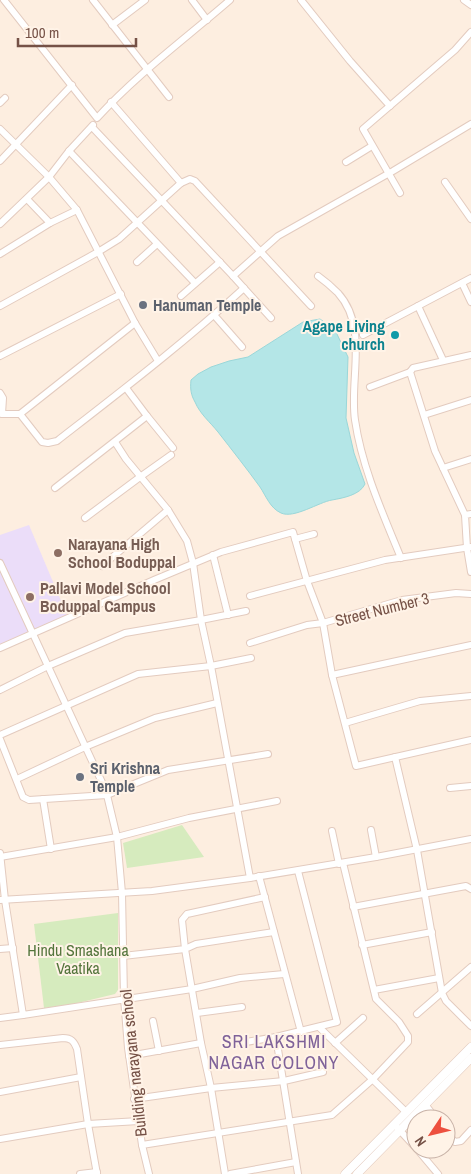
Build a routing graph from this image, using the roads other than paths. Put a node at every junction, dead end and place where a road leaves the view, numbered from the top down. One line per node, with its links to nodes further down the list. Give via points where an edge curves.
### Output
1 (4, 0): 13 (street)
2 (93, 0): 10 (street)
3 (146, 0): 10 (street)
4 (192, 0): 9 (street)
5 (230, 0): 9 (street)
6 (301, 0): 16 (street)
7 (464, 0): 8 (street)
8 (471, 5)
9 (207, 20): 12 (street)
10 (112, 25): 12 (street)
11 (471, 32): 16 (street)
12 (148, 68): 14 (street); 15 (street)
13 (72, 85): 17 (street); 21 (street)
14 (169, 96)
15 (111, 102): 17 (street); 29 (street)
16 (390, 106): 22 (street, via 365,126 364,133)
17 (97, 118): 19 (street)
18 (471, 124): 26 (street)
19 (92, 127): 23 (street); 32 (street)
20 (0, 128): 21 (street)
21 (16, 144): 24 (street); 27 (street)
22 (372, 146): 25 (street); 26 (street)
23 (69, 151): 27 (street); 36 (street)
24 (0, 161)
25 (346, 162)
26 (388, 174): 30 (street); 39 (street, via 278,236)
27 (49, 177): 31 (street); 33 (street)
28 (445, 182): 34 (street)
29 (181, 183): 32 (street); 39 (street, via 190,179 195,181)
30 (400, 193)
31 (27, 199): 35 (street); 37 (street)
32 (161, 201): 36 (street); 43 (street)
33 (77, 210): 35 (street); 40 (street)
34 (471, 219)
35 (50, 223): 41 (street)
36 (136, 223): 38 (street); 40 (street)
37 (0, 224)
38 (157, 244): 42 (street); 48 (street)
39 (260, 251): 44 (street); 54 (street)
40 (98, 252): 50 (street); 53 (street)
41 (0, 254)
42 (137, 262)
43 (220, 262): 44 (street); 48 (street)
44 (233, 276): 49 (street)
45 (318, 276): 87 (street, via 338,294 352,319 354,419 368,477)
46 (471, 278): 47 (street)
47 (462, 283): 52 (street); 55 (street)
48 (195, 284): 51 (street)
49 (244, 288): 56 (street); 57 (street)
50 (121, 294): 58 (street); 62 (street)
51 (181, 296)
52 (471, 302)
53 (0, 306)
54 (311, 306)
55 (418, 306): 59 (street); 63 (street)
56 (214, 315): 60 (street); 64 (street)
57 (271, 318)
58 (135, 323): 64 (street); 70 (street)
59 (363, 335)
60 (242, 347)
61 (471, 355): 63 (street)
62 (0, 356)
63 (443, 360): 65 (street, via 413,368)
64 (158, 361): 67 (street)
65 (410, 372): 66 (street); 71 (street)
66 (370, 387)
67 (126, 388): 70 (street, via 53,443 42,442); 72 (street)
68 (0, 393): 70 (street, via 3,398 2,414)
69 (471, 400): 71 (street)
70 (20, 414)
71 (424, 415): 77 (street)
72 (146, 416): 73 (street); 74 (street)
73 (115, 442): 78 (street); 79 (street)
74 (173, 448)
75 (171, 455): 78 (street)
76 (471, 459): 77 (street)
77 (444, 468): 81 (street)
78 (140, 477): 80 (street); 82 (street)
79 (55, 488)
80 (168, 510): 89 (street, via 187,541); 90 (street)
81 (468, 514): 85 (street)
82 (86, 518)
83 (314, 534): 84 (street)
84 (296, 539): 86 (street, via 293,532); 92 (street)
85 (469, 548): 87 (street); 91 (street)
86 (213, 555): 89 (street); 96 (street)
87 (401, 558): 92 (street)
88 (0, 563): 99 (street, Building narayana school)
89 (193, 563): 97 (street); 99 (street)
90 (102, 566)
91 (471, 572)
92 (307, 581): 94 (street); 98 (street)
93 (471, 594): 98 (street, Street Number 3, via 402,600)
94 (250, 596)
95 (246, 611): 96 (street)
96 (228, 615): 97 (street)
97 (201, 620): 104 (street, via 126,633); 105 (street)
98 (323, 623): 100 (street, Street Number 3); 106 (street)
99 (32, 633): 102 (street); 104 (street, Building narayana school)
100 (250, 643)
101 (471, 645): 106 (street)
102 (0, 648)
103 (251, 658): 105 (street)
104 (48, 666): 107 (street); 110 (street, Building narayana school)
105 (211, 666): 109 (street); 110 (street, via 138,674)
106 (332, 675): 111 (street)
107 (0, 690)
108 (471, 696): 111 (street, via 420,701)
109 (217, 703): 115 (street, via 155,718); 118 (street)
110 (66, 706): 112 (street); 115 (street, Building narayana school)
111 (345, 723): 117 (street, via 356,766)
112 (0, 735)
113 (0, 739): 119 (street)
114 (471, 740): 117 (street)
115 (85, 747): 121 (street); 124 (street, Building narayana school)
116 (268, 754): 118 (street)
117 (394, 757): 133 (street)
118 (228, 760): 124 (street, via 168,770); 127 (street)
119 (8, 761): 120 (street); 121 (street)
120 (0, 765)
121 (17, 779): 125 (street, via 23,797)
122 (471, 786): 123 (street)
123 (450, 788)
124 (107, 795): 125 (street); 130 (street, Building narayana school)
125 (43, 799): 132 (street)
126 (277, 802): 127 (street)
127 (237, 808): 130 (street); 139 (street)
128 (371, 830): 135 (street)
129 (332, 831): 136 (street)
130 (117, 837): 132 (street); 141 (street, Building narayana school)
131 (471, 839): 133 (street)
132 (51, 849): 134 (street)
133 (417, 850): 135 (street); 142 (street)
134 (0, 855): 144 (street)
135 (376, 857): 136 (street)
136 (341, 864): 137 (street); 145 (street)
137 (298, 870): 138 (street); 168 (street, via 337,1018 337,1022)
138 (259, 876): 139 (street); 143 (street)
139 (250, 878): 141 (street)
140 (471, 889): 142 (street, via 466,886)
141 (122, 893): 144 (street); 152 (street, Building narayana school)
142 (424, 893): 145 (street); 147 (street)
143 (264, 897): 146 (street); 151 (street, via 187,914 182,920)
144 (2, 900): 149 (street)
145 (353, 907): 148 (street)
146 (274, 932): 151 (street, via 196,944); 154 (street)
147 (432, 932): 148 (street); 155 (street)
148 (362, 945): 157 (street)
149 (13, 948): 150 (street); 163 (street)
150 (0, 949)
151 (185, 949): 152 (street); 156 (street)
152 (123, 956): 159 (street, Building narayana school)
153 (471, 967): 158 (street)
154 (284, 974): 156 (street, via 240,978); 169 (street)
155 (439, 978): 157 (street); 158 (street)
156 (192, 989): 159 (street); 161 (street)
157 (374, 990): 181 (street, via 376,999 399,1022 408,1042)
158 (442, 993): 162 (street); 167 (street)
159 (124, 998): 163 (street); 177 (street, Building narayana school)
160 (242, 1007): 161 (street)
161 (197, 1013): 171 (street)
162 (417, 1014)
163 (23, 1015): 164 (street)
164 (0, 1018)
165 (363, 1018): 173 (street)
166 (153, 1021): 176 (street)
167 (471, 1026)
168 (320, 1028): 169 (street); 173 (street)
169 (301, 1032): 170 (street)
170 (276, 1038): 172 (street); 182 (street)
171 (201, 1043): 176 (street); 183 (street)
172 (240, 1043)
173 (335, 1043): 181 (street)
174 (0, 1045): 180 (street, via 69,1038 77,1049)
175 (471, 1047): 187 (street)
176 (159, 1051): 177 (street)
177 (129, 1056): 185 (street, Building narayana school)
178 (471, 1058): 186 (street)
179 (323, 1072): 182 (street)
180 (81, 1077): 184 (street); 192 (street)
181 (373, 1080): 189 (street); 191 (street, via 332,1115)
182 (284, 1081): 183 (street); 191 (street)
183 (211, 1088): 185 (street); 195 (street)
184 (0, 1092)
185 (134, 1099): 190 (street, Building narayana school)
186 (425, 1104): 188 (street); 193 (street)
187 (409, 1109)
188 (429, 1109)
189 (406, 1112): 193 (street)
190 (139, 1121): 192 (street); 199 (street, Building narayana school)
191 (290, 1122): 195 (street); 201 (street)
192 (88, 1124): 197 (street); 203 (street)
193 (397, 1127): 196 (street); 209 (street); 210 (street)
194 (471, 1130): 198 (street)
195 (218, 1133): 199 (street); 206 (street)
196 (406, 1136)
197 (0, 1139)
198 (456, 1142)
199 (142, 1145): 205 (street, Building narayana school)
200 (425, 1159): 202 (street)
201 (296, 1162): 207 (street); 208 (street)
202 (434, 1172)
203 (97, 1173): 204 (street)
204 (80, 1174)
205 (149, 1174)
206 (225, 1174)
207 (230, 1174)
208 (298, 1174)
209 (345, 1174)
210 (357, 1174)

